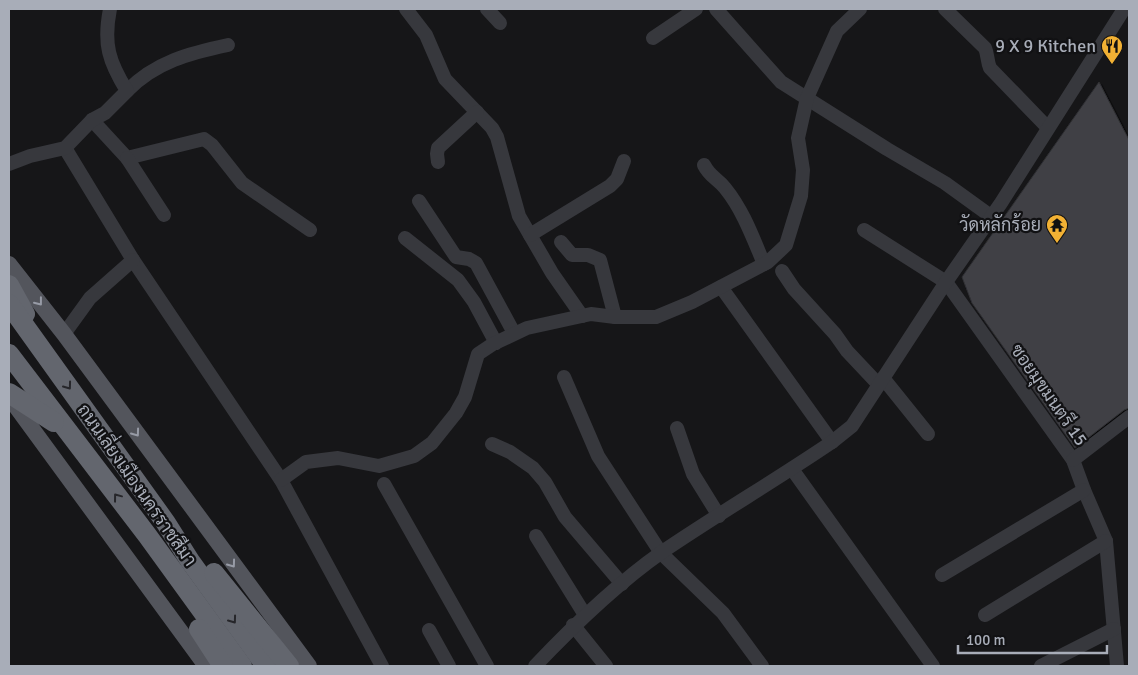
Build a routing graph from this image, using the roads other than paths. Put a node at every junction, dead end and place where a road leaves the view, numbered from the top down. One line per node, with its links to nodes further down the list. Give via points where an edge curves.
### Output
1 (110, 9): 12 (street, via 108,48 113,70)
2 (406, 9): 14 (street, via 426,35 445,79)
3 (487, 9): 9 (street)
4 (696, 9): 10 (street)
5 (716, 9): 13 (street, via 781,82)
6 (860, 9): 13 (street, via 837,32)
7 (945, 9): 16 (street, via 985,48 990,68)
8 (1124, 9): 16 (street)
9 (500, 23)
10 (652, 38)
11 (228, 45): 12 (street, via 172,60 152,70)
12 (127, 91): 15 (street, via 105,113)
13 (807, 98): 25 (street, via 945,183); 33 (street, via 798,138 803,170 801,196 786,245)
14 (476, 112): 20 (street, via 438,148); 28 (street, via 497,137 520,216)
15 (92, 120): 17 (street); 18 (street)
16 (1048, 128): 25 (street)
17 (65, 148): 21 (street); 31 (street)
18 (127, 158): 24 (street); 26 (street, via 204,140 212,145 242,183)
19 (624, 161): 28 (street, via 617,179 610,186)
20 (438, 162)
21 (9, 164)
22 (704, 165): 33 (street, via 709,174 724,186 744,218)
23 (419, 202): 41 (street, via 456,257 469,258 476,263)
24 (164, 215)
25 (992, 217): 35 (street)
26 (310, 230)
27 (864, 230): 35 (street, ซอยมุขมนตรี 15)
28 (530, 235): 39 (street)
29 (405, 238): 43 (street, via 458,280)
30 (562, 242): 40 (street, via 572,254 600,260)
31 (133, 260): 42 (street, via 90,298); 58 (street)
32 (9, 264): 42 (main road, one-way to 42)
33 (764, 264): 37 (street)
34 (782, 271): 47 (street, via 794,290 835,334 847,352)
35 (946, 282): 47 (street); 56 (street, ซอยมุขมนตรี 15)
36 (9, 285): 45 (highway)
37 (721, 287): 40 (street, via 656,317); 54 (street)
38 (9, 304): 45 (highway, ถนนเลี่ยงเมืองนครราชสีมา)
39 (582, 316): 40 (street); 41 (street)
40 (615, 317)
41 (514, 333): 43 (street)
42 (64, 334): 81 (main road, one-way to 81)
43 (496, 343): 58 (street, via 478,354 465,397 456,413 432,443 414,456 379,466 338,458 306,462)
44 (9, 354): 52 (highway, ถนนเลี่ยงเมืองนครราชสีมา)
45 (50, 361): 62 (highway, ถนนเลี่ยงเมืองนครราชสีมา, one-way to 62)
46 (564, 377): 66 (street, via 598,456)
47 (881, 381): 53 (street); 54 (street, via 852,426)
48 (9, 393): 52 (highway)
49 (9, 397): 75 (main road)
50 (1129, 417): 56 (street)
51 (677, 428): 61 (street, via 694,474)
52 (66, 430): 63 (highway, ถนนเลี่ยงเมืองนครราชสีมา, one-way to 52)
53 (928, 434)
54 (832, 442): 57 (street)
55 (492, 444): 68 (street, via 533,468 545,482 565,518)
56 (1073, 460): 60 (street, ซอยมุขมนตรี 15)
57 (792, 469): 61 (street); 88 (street)
58 (281, 480): 82 (street)
59 (384, 484): 84 (street)
60 (1084, 490): 65 (street, ซอยมุขมนตรี 15); 67 (street)
61 (720, 516): 66 (street)
62 (166, 523): 74 (highway, via 197,552); 78 (highway, ถนนเลี่ยงเมืองนครราชสีมา, one-way to 78)
63 (147, 536): 76 (highway, via 176,591); 77 (highway, ถนนเลี่ยงเมืองนครราชสีมา)
64 (536, 536): 69 (street)
65 (1106, 541): 70 (street); 72 (street, ซอยมุขมนตรี 15)
66 (661, 553): 68 (street); 87 (street, via 723,613)
67 (942, 575)
68 (622, 584): 69 (street)
69 (585, 615): 71 (street)
70 (985, 615)
71 (573, 625): 85 (street); 86 (street)
72 (1114, 629): 89 (street); 90 (street, ซอยมุขมนตรี 15)
73 (429, 630): 83 (street)
74 (275, 648): 79 (highway); 80 (highway)
75 (206, 666)
76 (223, 666)
77 (242, 666)
78 (266, 666)
79 (289, 666)
80 (296, 666)
81 (309, 666)
82 (382, 666)
83 (449, 666)
84 (487, 666)
85 (535, 666)
86 (606, 666)
87 (762, 666)
88 (932, 666)
89 (1041, 666)
90 (1117, 666)

